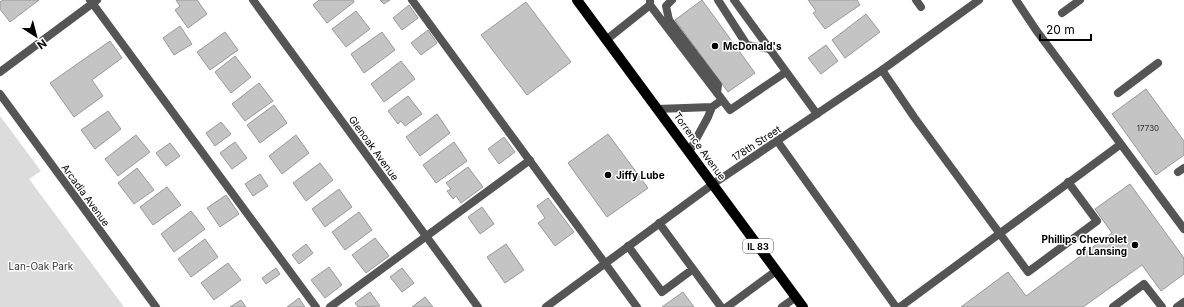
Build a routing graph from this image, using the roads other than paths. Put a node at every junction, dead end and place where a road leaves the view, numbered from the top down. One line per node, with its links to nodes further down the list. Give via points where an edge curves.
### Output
1 (253, 0): 36 (street, Glenoak Avenue)
2 (412, 0): 30 (street)
3 (577, 0): 14 (main road, Torrence Avenue / IL 83)
4 (672, 0): 12 (street)
5 (718, 0): 15 (street, via 747,45)
6 (734, 0): 15 (street)
7 (979, 0): 17 (street, 178th Street)
8 (1016, 0): 28 (street)
9 (1080, 0): 13 (street)
10 (93, 1): 18 (street); 44 (street)
11 (650, 2): 14 (street); 20 (street)
12 (665, 3): 20 (street, via 669,20 718,85)
13 (1062, 13)
14 (606, 40): 25 (main road, Torrence Avenue / IL 83)
15 (770, 49): 19 (street)
16 (1158, 63): 21 (street)
17 (882, 70): 26 (street, 178th Street); 35 (street, via 914,118)
18 (0, 72)
19 (786, 72): 23 (street, via 730,110); 26 (street)
20 (716, 93): 23 (street)
21 (1118, 93)
22 (0, 94): 43 (street, Arcadia Avenue)
23 (722, 100): 24 (street)
24 (712, 107): 25 (street); 29 (street)
25 (657, 109): 29 (main road, Torrence Avenue / IL 83)
26 (817, 114): 27 (street, 178th Street)
27 (778, 142): 32 (street, 178th Street); 53 (street)
28 (1121, 144): 31 (street); 34 (street)
29 (689, 152): 32 (main road, Torrence Avenue / IL 83)
30 (530, 160): 36 (street); 38 (street)
31 (1068, 182): 35 (street); 35 (street, via 1097,221 1035,267 1028,272)
32 (712, 184): 33 (street, 178th Street); 40 (main road, Torrence Avenue / IL 83)
33 (659, 223): 37 (street, 178th Street); 39 (street)
34 (1184, 229)
35 (1000, 232): 54 (street)
36 (426, 236): 45 (street); 46 (street, Glenoak Avenue)
37 (628, 246): 38 (street, 178th Street); 39 (street, via 662,292)
38 (606, 263): 47 (street, 178th Street); 48 (street)
39 (693, 269): 49 (street)
40 (776, 271): 41 (main road, Torrence Avenue / IL 83); 50 (street)
41 (796, 297): 51 (street); 52 (main road, Torrence Avenue / IL 83)
42 (1184, 302): 57 (street)
43 (156, 307)
44 (316, 307)
45 (330, 307)
46 (478, 307)
47 (546, 307)
48 (637, 307)
49 (721, 307)
50 (727, 307)
51 (782, 307)
52 (803, 307)
53 (896, 307)
54 (900, 307)
55 (1113, 307): 56 (street, via 1144,284)
56 (1162, 307)
57 (1177, 307)

